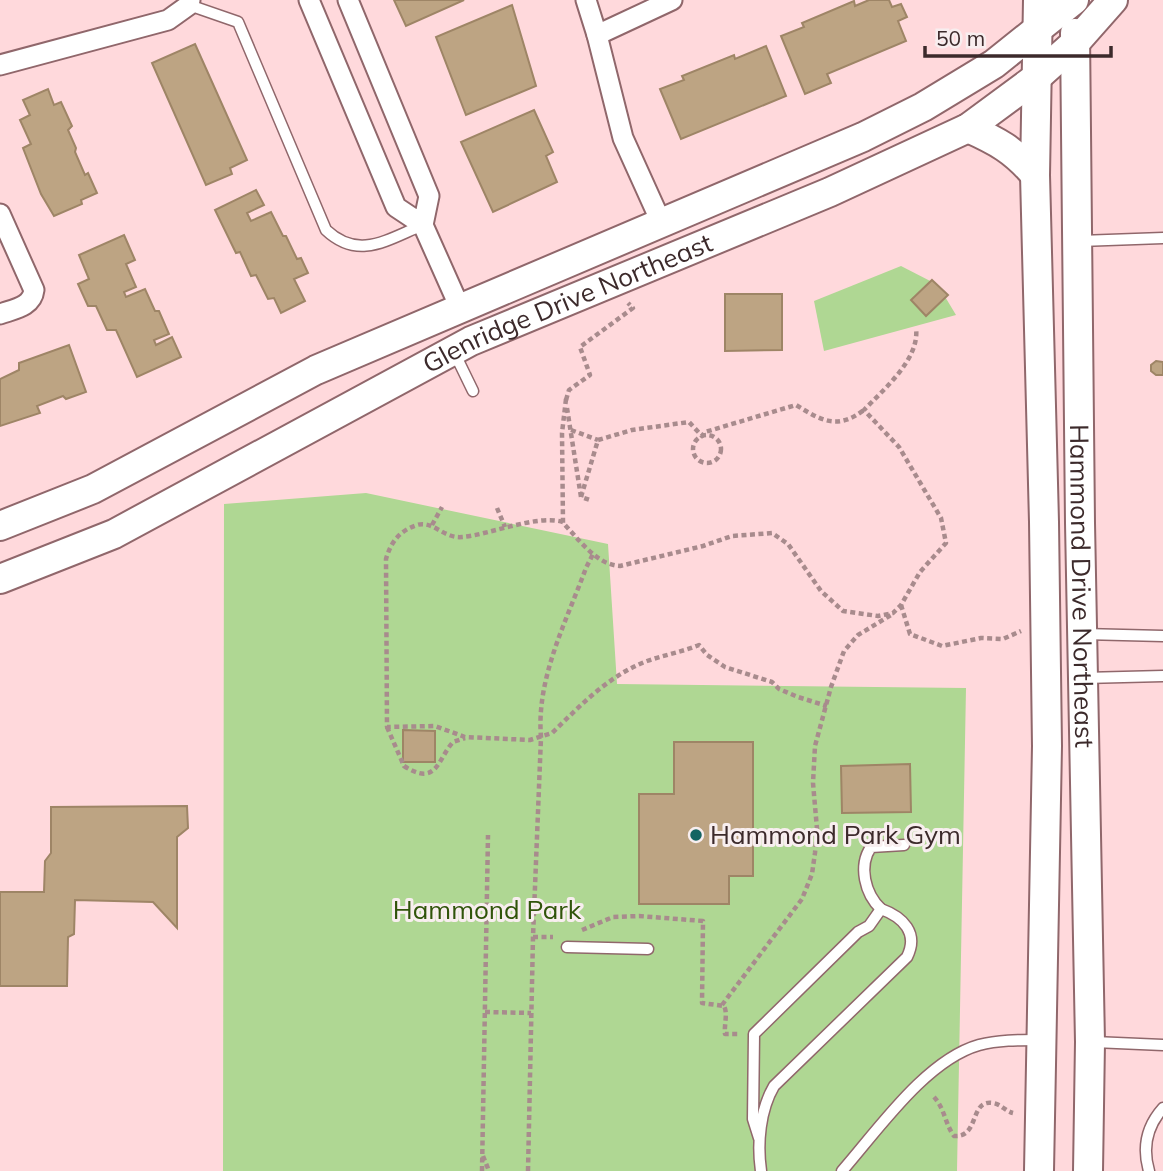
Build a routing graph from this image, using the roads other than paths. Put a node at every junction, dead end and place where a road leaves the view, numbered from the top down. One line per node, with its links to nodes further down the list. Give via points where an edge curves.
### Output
1 (309, 0): 18 (street, via 396,207)
2 (348, 0): 18 (street, via 429,195)
3 (586, 0): 10 (street)
4 (672, 0): 10 (street)
5 (1038, 0): 9 (main road, Hammond Drive Northeast)
6 (1075, 0): 9 (main road, Glenridge Drive Northeast); 11 (main road, Hammond Drive Northeast)
7 (1113, 0): 11 (main road, Glenridge Drive Northeast)
8 (189, 2): 12 (street, via 168,20); 18 (lane, via 238,22 327,230 338,241 371,246)
9 (1037, 29): 13 (main road, Hammond Drive Northeast); 17 (main road, Glenridge Drive Northeast, via 994,64 923,107)
10 (597, 35): 17 (street, via 624,138)
11 (1075, 43): 13 (main road, Glenridge Drive Northeast); 20 (main road, Hammond Drive Northeast)
12 (0, 65)
13 (1037, 77): 14 (main road, Glenridge Drive Northeast); 15 (main road, Hammond Drive Northeast)
14 (968, 128): 15 (main road, via 1005,145); 23 (main road, Glenridge Drive Northeast, via 830,192)
15 (1035, 175): 35 (main road, Hammond Drive Northeast, via 1047,746)
16 (0, 214): 22 (street, via 34,290 29,303)
17 (661, 222): 21 (main road, Glenridge Drive Northeast)
18 (423, 225): 21 (street)
19 (1163, 238): 20 (lane)
20 (1077, 241): 27 (main road, Hammond Drive Northeast)
21 (460, 308): 25 (main road, Glenridge Drive Northeast, via 316,370 93,489)
22 (0, 314)
23 (453, 351): 24 (lane); 26 (main road, Glenridge Drive Northeast, via 114,534)
24 (473, 391)
25 (0, 526)
26 (0, 579)
27 (1083, 634): 28 (lane); 30 (main road, Hammond Drive Northeast)
28 (1163, 636)
29 (1163, 676): 30 (lane)
30 (1083, 678): 36 (main road, Hammond Drive Northeast)
31 (904, 845): 32 (lane, via 871,846 867,852 866,883)
32 (881, 909): 39 (lane, via 869,926 754,1034 753,1119); 39 (lane, via 900,917 910,932 907,957 774,1086)
33 (567, 947): 34 (lane)
34 (648, 949)
35 (1042, 1040): 41 (lane, via 993,1042 941,1064); 42 (main road, Hammond Drive Northeast)
36 (1090, 1042): 37 (lane); 43 (main road, Hammond Drive Northeast)
37 (1163, 1045)
38 (1163, 1108): 44 (lane, via 1147,1134)
39 (759, 1138): 40 (lane)
40 (761, 1171)
41 (842, 1171)
42 (1039, 1171)
43 (1088, 1171)
44 (1149, 1171)

